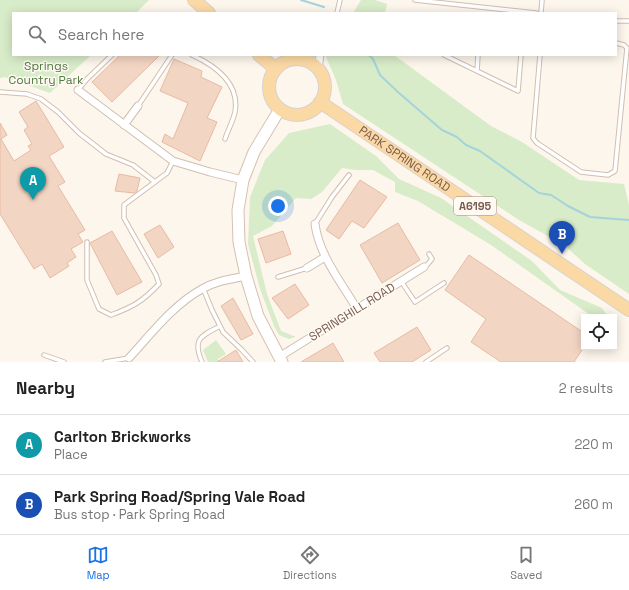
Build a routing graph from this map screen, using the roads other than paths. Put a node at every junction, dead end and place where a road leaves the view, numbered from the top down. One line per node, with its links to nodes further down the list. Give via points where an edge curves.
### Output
1 (194, 0): 7 (main road)
2 (340, 0): 8 (lane)
3 (415, 0): 5 (lane)
4 (542, 0): 11 (lane)
5 (424, 1): 6 (lane)
6 (483, 7): 9 (lane); 10 (lane)
7 (208, 12)
8 (337, 12)
9 (482, 12)
10 (517, 12)
11 (541, 12)
12 (617, 20): 13 (lane)
13 (629, 21)
14 (617, 43): 23 (lane, via 624,44 627,48 615,171 608,175 580,172 532,138)
15 (111, 56): 28 (lane)
16 (171, 56): 31 (lane)
17 (194, 56): 34 (lane, via 213,67 230,82 235,112)
18 (260, 56): 26 (main road)
19 (320, 56): 25 (street)
20 (446, 56): 27 (lane)
21 (478, 56): 27 (lane)
22 (521, 56): 27 (lane, via 518,91)
23 (540, 56)
24 (302, 57): 25 (main road); 26 (main road, via 287,61)
25 (318, 68): 30 (main road, via 324,85 324,94)
26 (276, 69): 32 (main road, via 269,82 269,90)
27 (477, 71)
28 (78, 90): 33 (street)
29 (0, 92): 38 (lane, via 27,94 41,99 106,154 133,165)
30 (320, 102): 32 (main road, via 309,112 301,114 287,113); 51 (main road, PARK SPRING ROAD / A6195)
31 (138, 106): 33 (street)
32 (280, 109): 37 (street, via 254,152)
33 (124, 125): 35 (street)
34 (225, 139)
35 (173, 161): 37 (street); 38 (lane, via 167,173)
36 (349, 175): 39 (lane)
37 (243, 180): 45 (street, via 238,210 239,242)
38 (155, 182): 40 (lane, via 124,205 124,218 159,284 148,296 129,309 111,315 99,309 87,280)
39 (315, 224): 42 (street)
40 (87, 242)
41 (429, 254): 43 (lane, via 432,259)
42 (325, 257): 44 (street); 50 (street)
43 (424, 267): 47 (street, SPRINGHILL ROAD)
44 (306, 268): 46 (lane)
45 (246, 276): 49 (street); 57 (street, via 258,316)
46 (278, 277)
47 (401, 282): 48 (lane, via 415,302); 50 (street, SPRINGHILL ROAD)
48 (444, 283)
49 (203, 288): 52 (lane); 55 (street, via 181,302)
50 (357, 309): 57 (street, SPRINGHILL ROAD)
51 (629, 310)
52 (220, 326): 60 (lane, via 204,334 199,341 197,351); 61 (lane)
53 (446, 348): 56 (lane)
54 (44, 355): 58 (lane)
55 (129, 358): 59 (lane)
56 (432, 358): 62 (lane); 63 (lane)
57 (281, 360)
58 (64, 362)
59 (105, 362)
60 (202, 362)
61 (253, 362)
62 (426, 362)
63 (435, 362)

